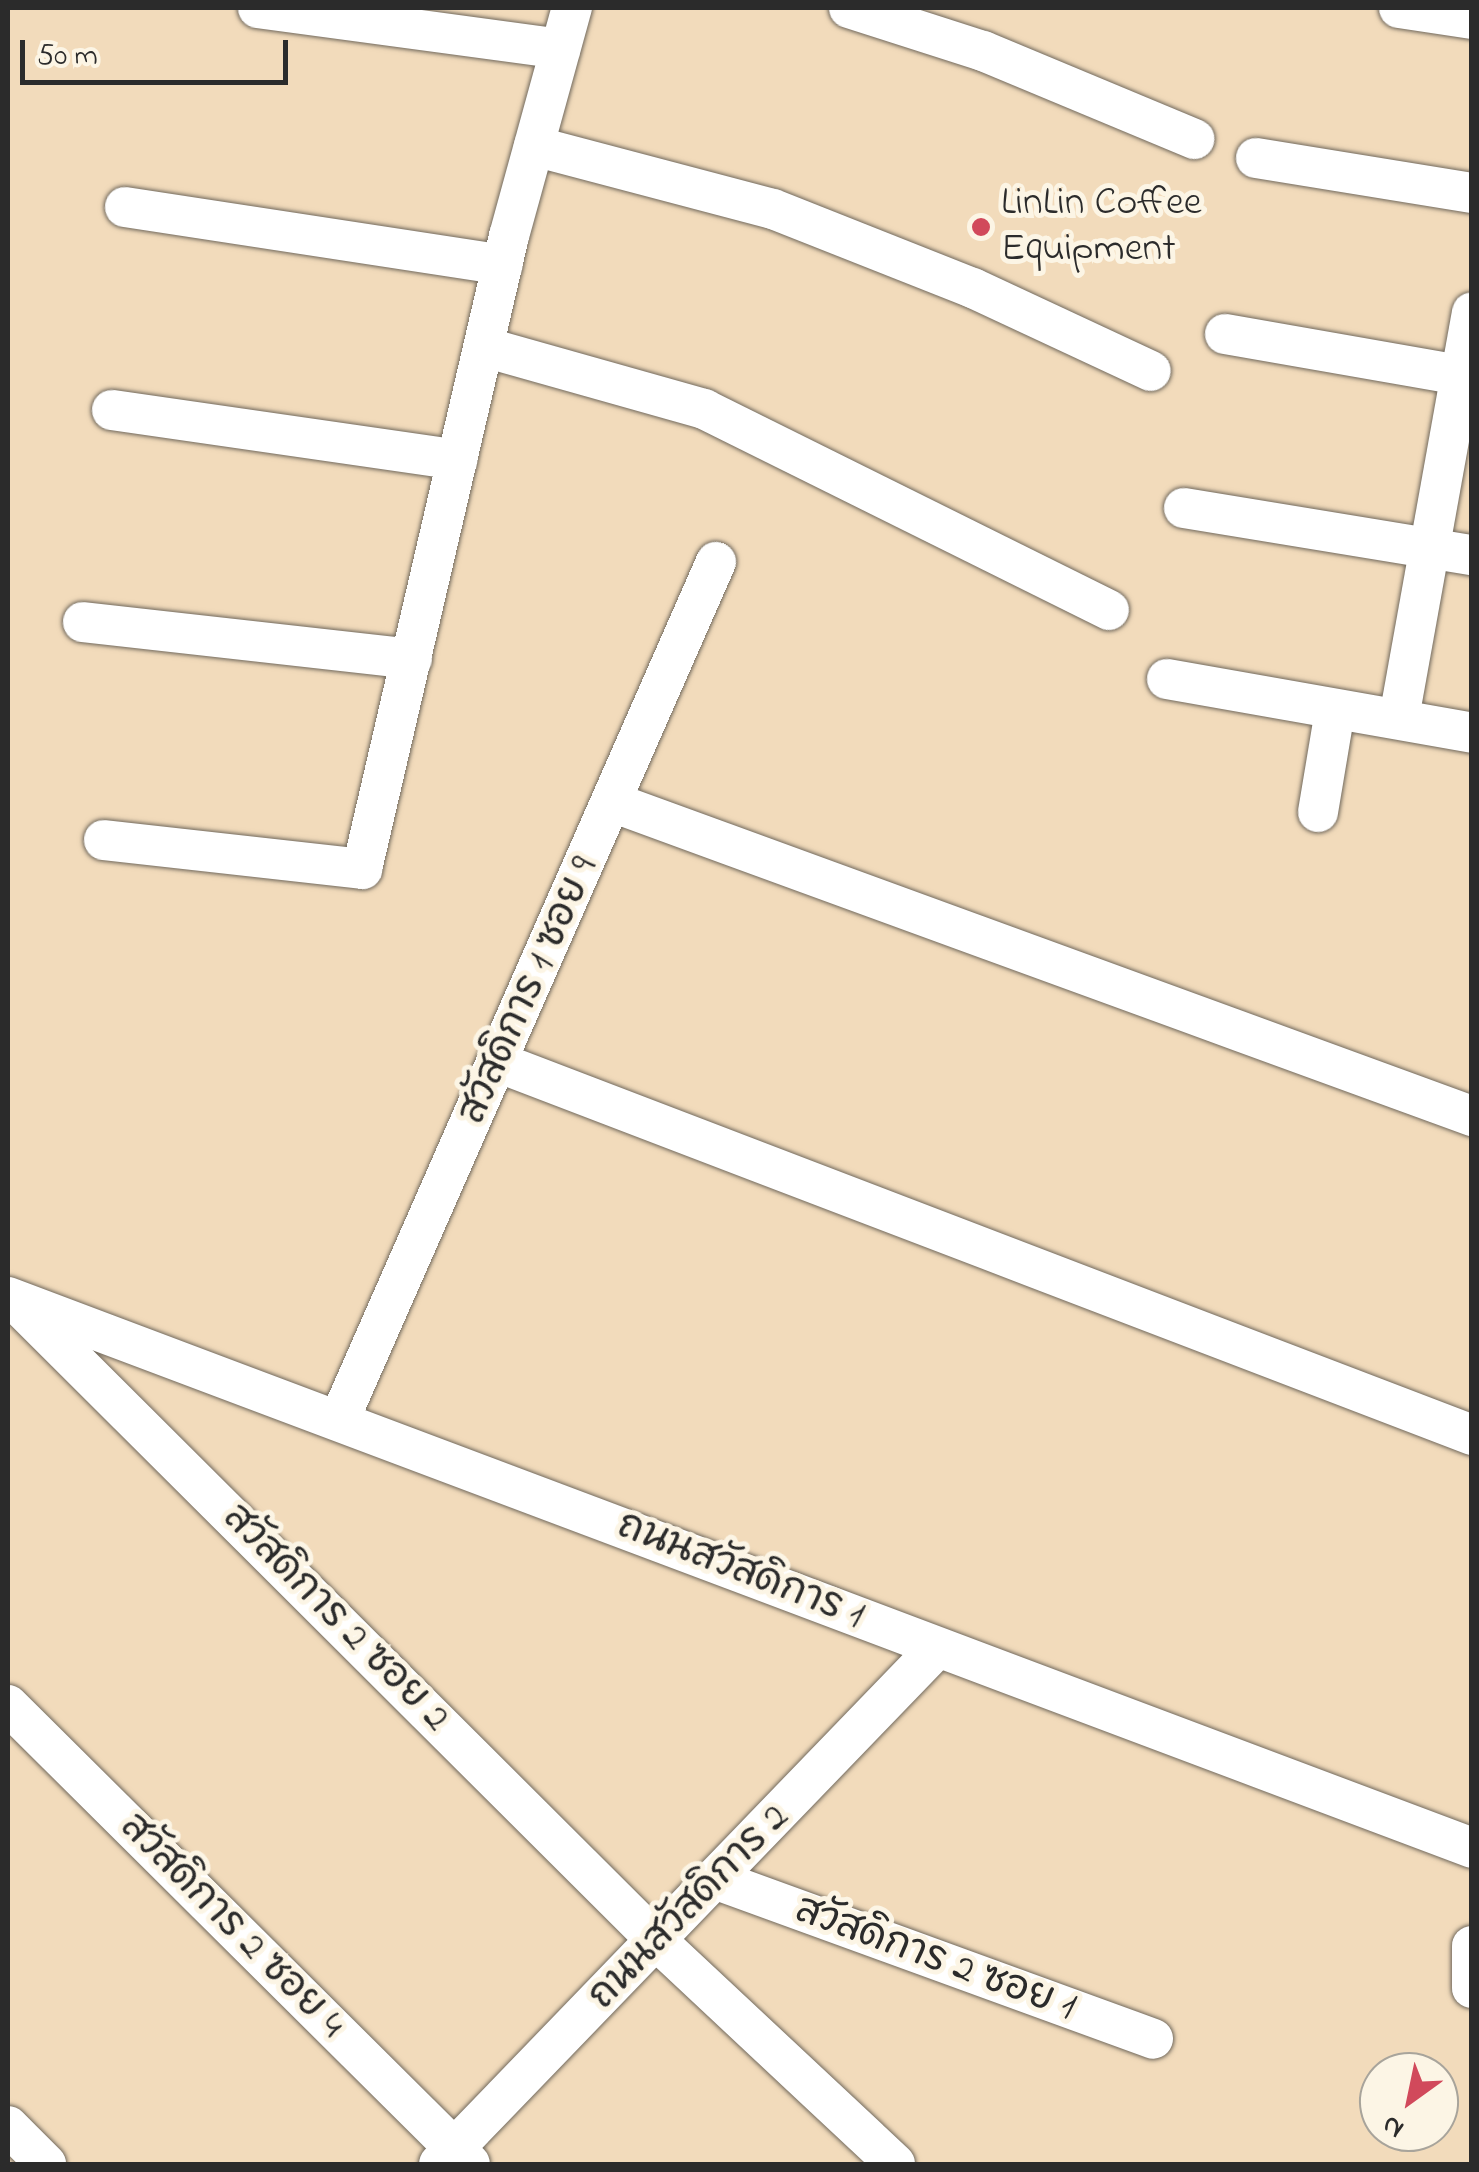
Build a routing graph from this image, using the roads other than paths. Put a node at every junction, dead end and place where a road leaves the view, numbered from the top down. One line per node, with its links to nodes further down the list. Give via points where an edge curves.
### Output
1 (258, 8): 6 (street)
2 (572, 8): 6 (street)
3 (849, 8): 7 (street, via 983,51)
4 (1399, 8): 5 (street)
5 (1472, 19)
6 (560, 49): 8 (street)
7 (1194, 139)
8 (534, 146): 12 (street); 16 (street, via 773,209 973,288)
9 (1256, 158): 10 (street)
10 (1472, 193)
11 (125, 207): 12 (street)
12 (503, 265): 15 (street)
13 (1472, 313): 17 (street)
14 (1226, 334): 17 (street)
15 (484, 347): 19 (street); 24 (street, via 704,409)
16 (1151, 371)
17 (1466, 376): 21 (street)
18 (112, 410): 19 (street)
19 (457, 460): 26 (street)
20 (1184, 508): 21 (street)
21 (1432, 548): 22 (street); 29 (street)
22 (1472, 555)
23 (716, 562): 31 (street, สวัสดิการ 1 ซอย 9)
24 (1109, 610)
25 (82, 622): 26 (street)
26 (412, 658): 33 (street, via 362,870)
27 (1167, 679): 28 (street)
28 (1335, 710): 29 (street); 32 (street)
29 (1399, 718): 30 (street)
30 (1472, 733)
31 (612, 802): 34 (street, สวัสดิการ 1 ซอย 9); 35 (street)
32 (1318, 812)
33 (104, 840)
34 (500, 1063): 37 (street, สวัสดิการ 1 ซอย 9); 38 (street)
35 (1472, 1116)
36 (10, 1297): 37 (street, ถนนสวัสดิการ 1); 43 (street, สวัสดิการ 2 ซอย 2)
37 (340, 1418): 39 (street, ถนนสวัสดิการ 1)
38 (1472, 1435)
39 (937, 1648): 41 (street, ถนนสวัสดิการ 1); 42 (street, ถนนสวัสดิการ 2)
40 (8, 1705): 48 (street, สวัสดิการ 2 ซอย 4)
41 (1472, 1848)
42 (717, 1880): 43 (street, ถนนสวัสดิการ 2); 46 (street, สวัสดิการ 2 ซอย 1)
43 (657, 1941): 48 (street, ถนนสวัสดิการ 2); 50 (street, สวัสดิการ 2 ซอย 2)
44 (1472, 1946): 45 (street)
45 (1472, 1988)
46 (1153, 2039)
47 (8, 2126): 49 (street)
48 (454, 2159)
49 (46, 2164)
50 (894, 2164)

